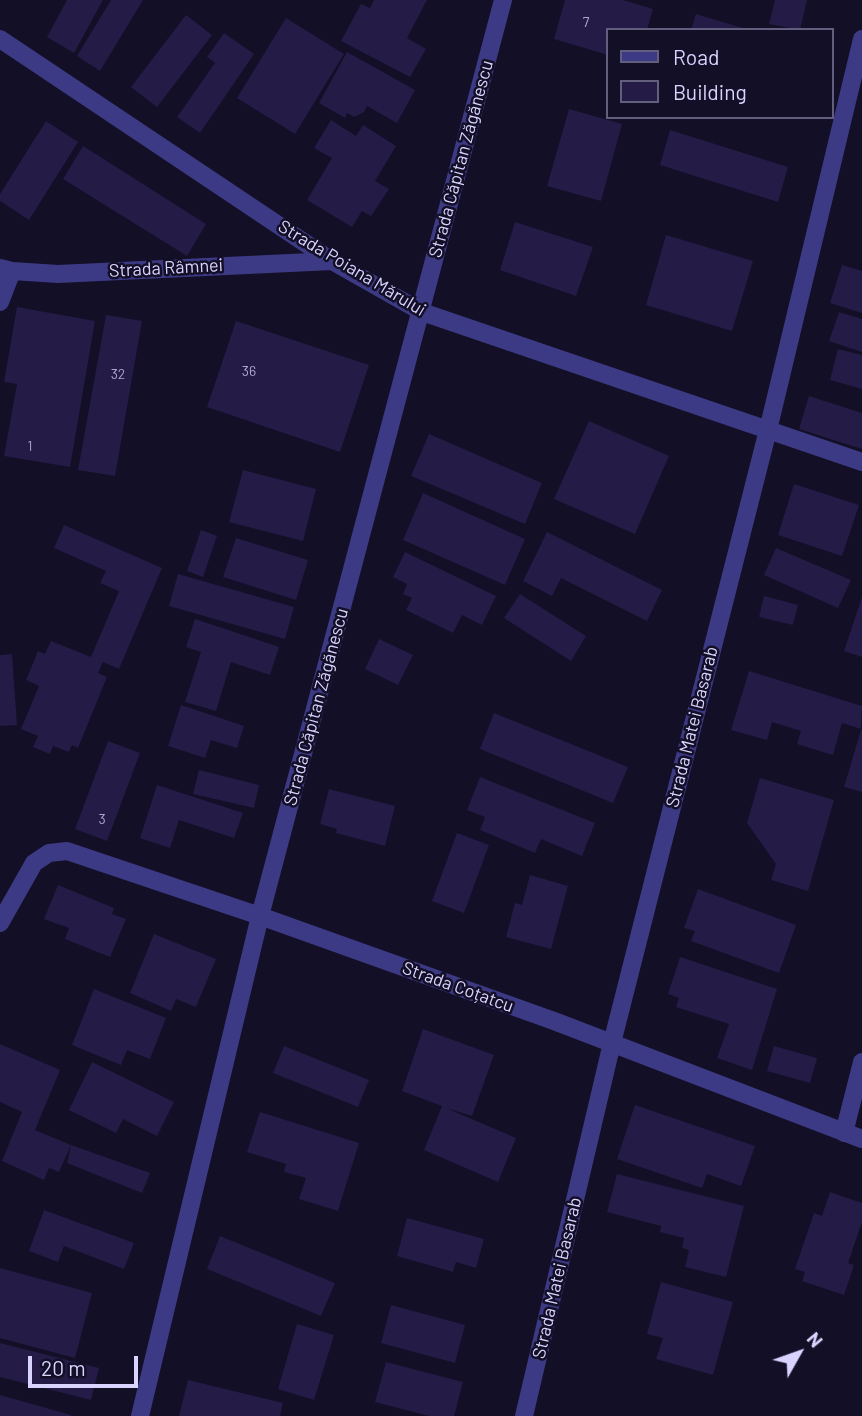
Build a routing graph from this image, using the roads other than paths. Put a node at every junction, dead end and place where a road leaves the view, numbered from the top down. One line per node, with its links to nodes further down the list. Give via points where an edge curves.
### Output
1 (503, 0): 7 (street, Strada Căpitan Zăgănescu)
2 (0, 39): 4 (street, Strada Poiana Mărului)
3 (862, 39): 8 (street, Strada Matei Basarab)
4 (332, 261): 5 (street, Strada Râmnei, via 58,274); 7 (street, Strada Poiana Mărului)
5 (6, 270): 6 (street)
6 (0, 302)
7 (422, 312): 8 (street, Strada Poiana Mărului); 10 (street, Strada Căpitan Zăgănescu)
8 (768, 430): 9 (street, Strada Poiana Mărului); 12 (street, Strada Matei Basarab)
9 (862, 462)
10 (260, 916): 11 (street, Strada Coțatcu, via 67,851 49,853 34,863); 12 (street, Strada Coțatcu); 16 (street, Strada Căpitan Zăgănescu)
11 (0, 923)
12 (612, 1043): 14 (street, Strada Coțatcu); 17 (street, Strada Matei Basarab)
13 (862, 1062): 14 (street)
14 (844, 1133): 15 (street, Strada Coțatcu)
15 (862, 1139)
16 (140, 1416)
17 (524, 1416)

